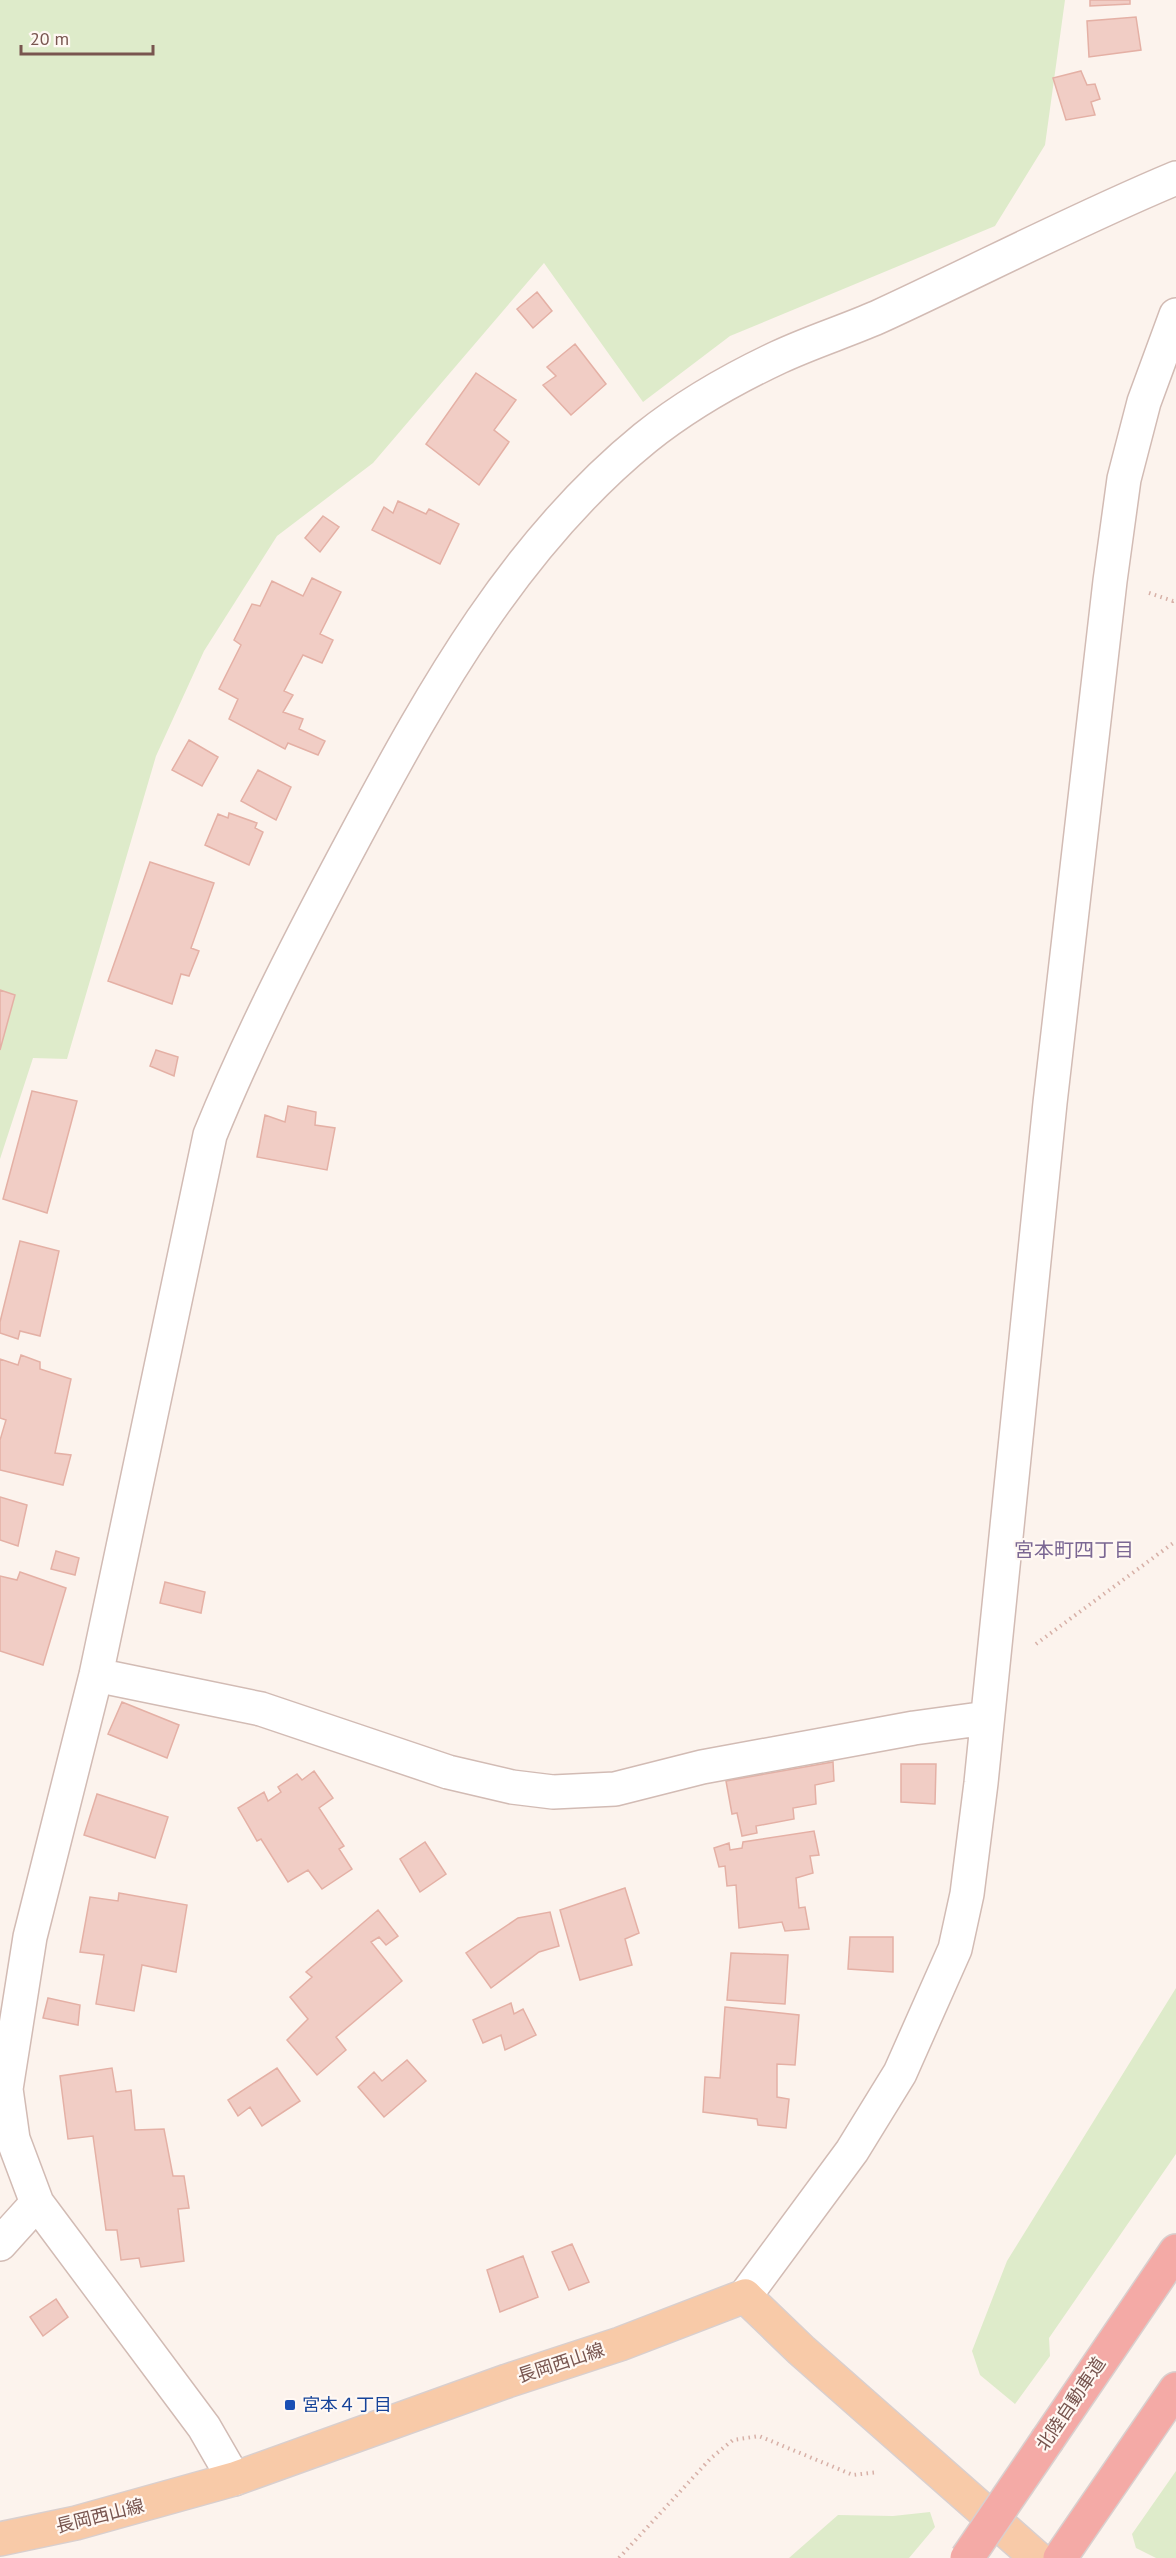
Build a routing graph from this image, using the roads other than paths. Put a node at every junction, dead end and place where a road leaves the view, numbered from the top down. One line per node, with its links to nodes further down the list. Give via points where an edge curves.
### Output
1 (1176, 178): 3 (street, via 724,385 647,436 586,489 525,557 461,652 392,767 242,1056 210,1135)
2 (1176, 315): 4 (street, via 1144,402 1127,468 1110,581 1050,1103)
3 (96, 1675): 4 (street, via 261,1708 448,1772 553,1792 615,1789 702,1767); 5 (street, via 30,1937 6,2089 13,2139)
4 (987, 1718): 8 (street, via 967,1894 955,1949 900,2073 852,2151)
5 (38, 2203): 6 (street); 10 (street, via 204,2427)
6 (0, 2244)
7 (1176, 2251): 12 (highway, 北陸自動車道, bridge)
8 (745, 2296): 10 (main road, 長岡西山線, via 620,2344); 13 (main road)
9 (1176, 2389): 14 (highway)
10 (234, 2479): 11 (main road, 長岡西山線, via 76,2523)
11 (0, 2539)
12 (967, 2558)
13 (1037, 2558)
14 (1060, 2558)

